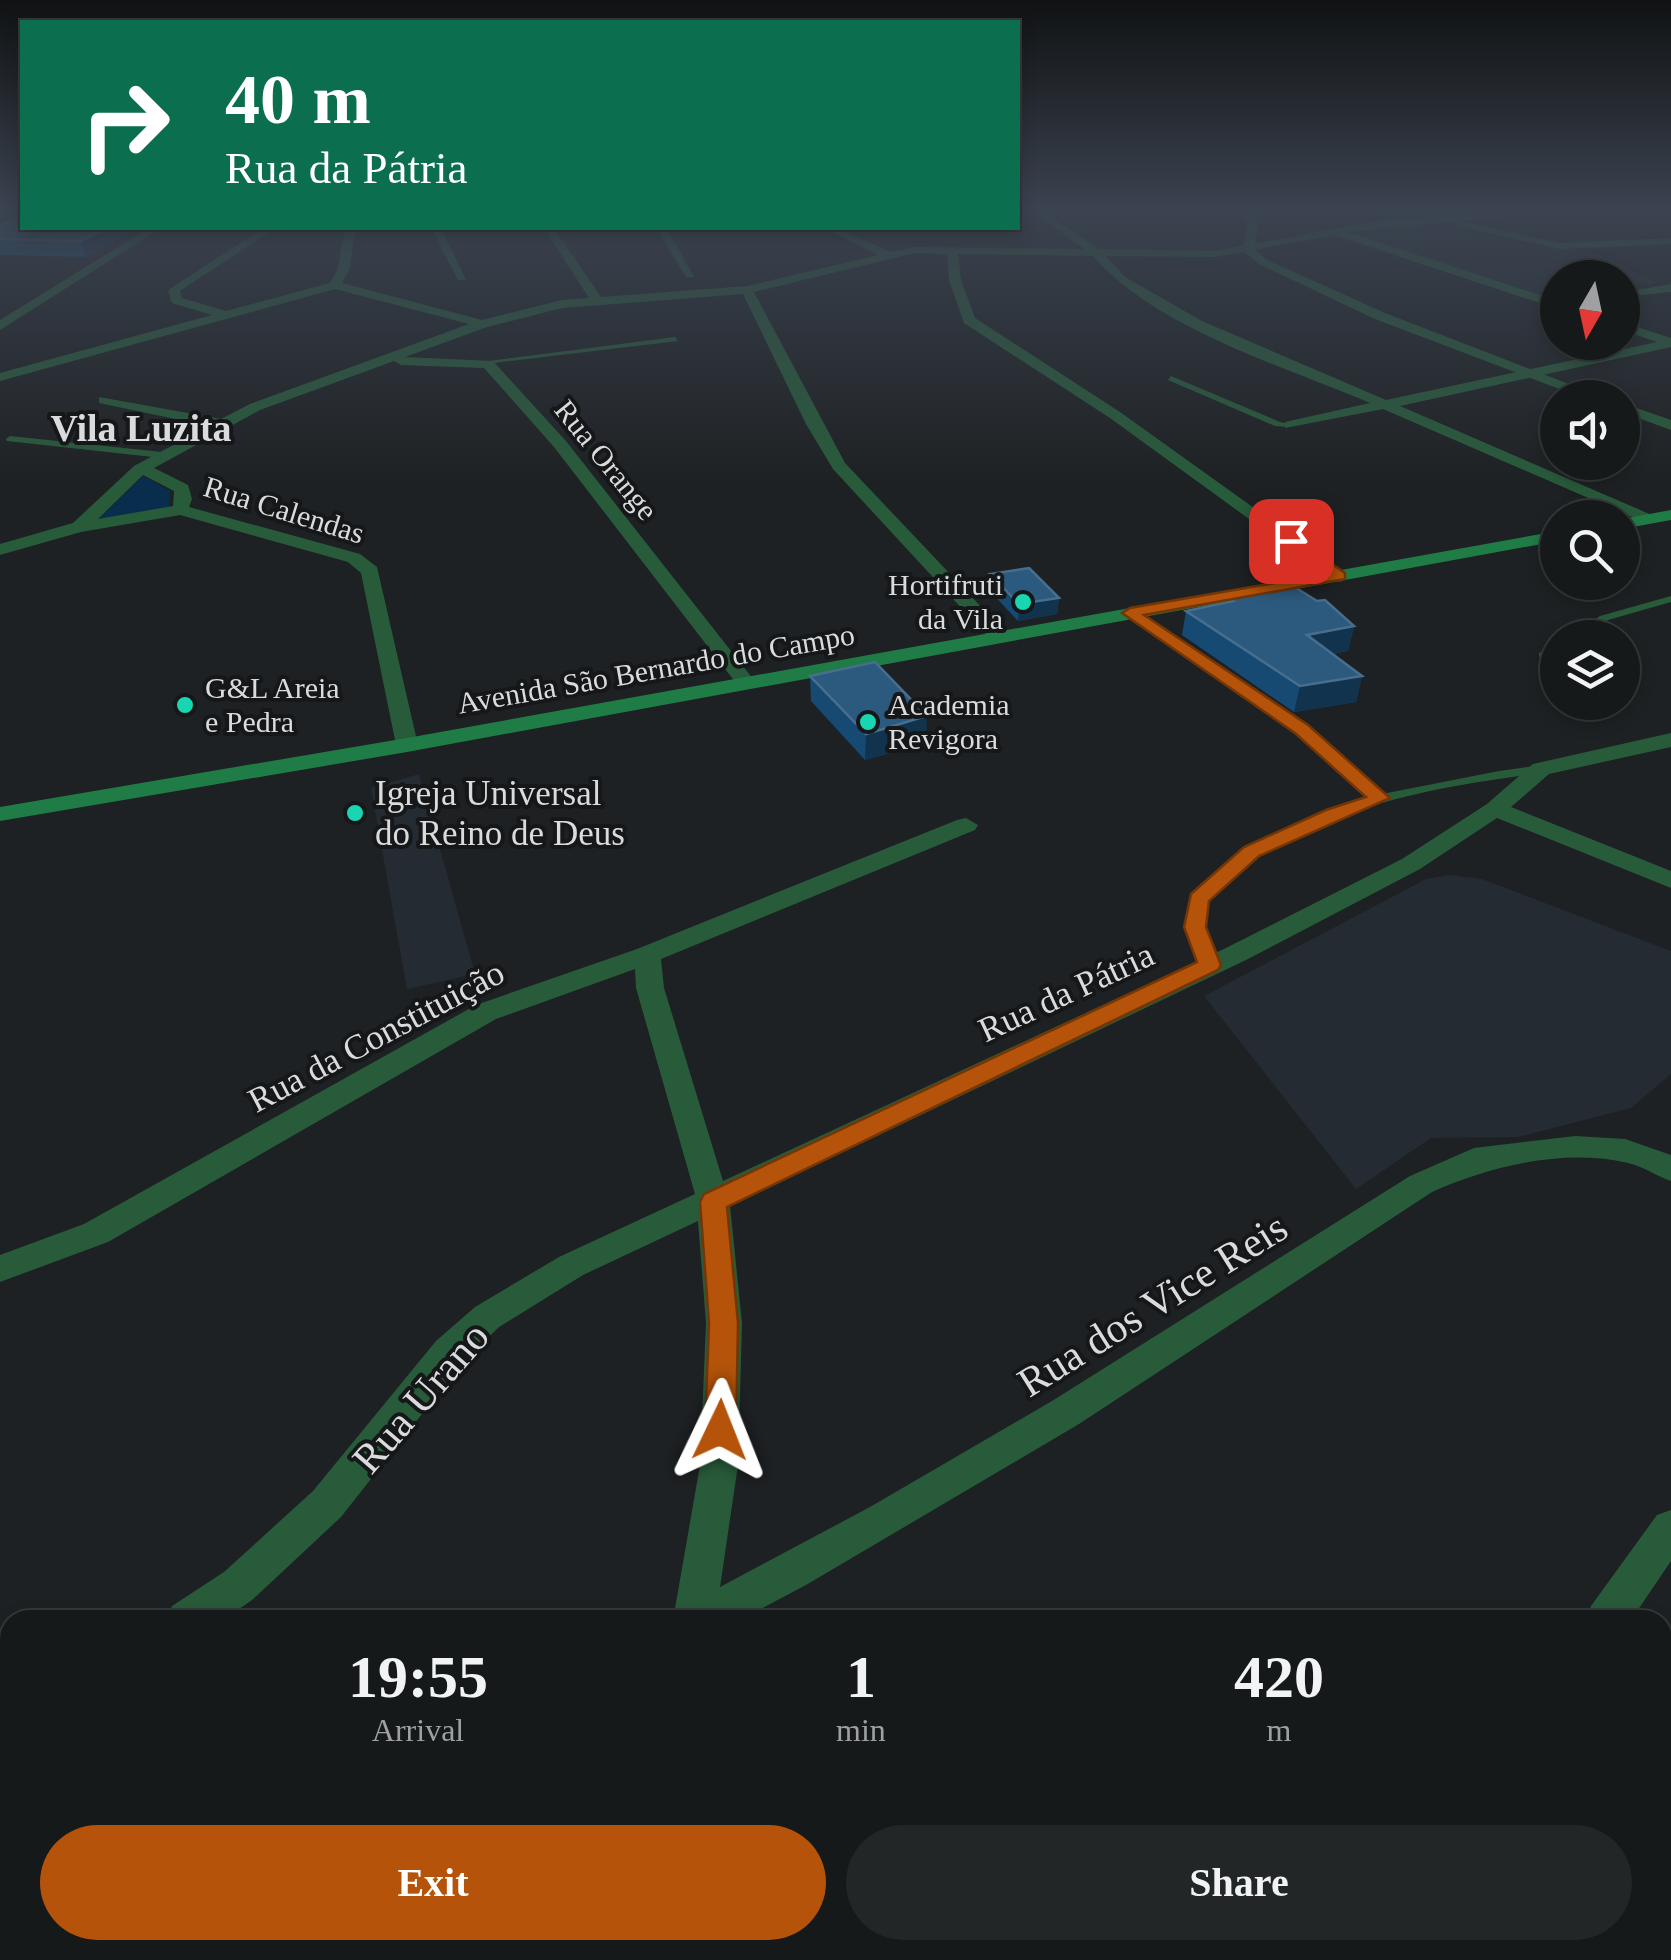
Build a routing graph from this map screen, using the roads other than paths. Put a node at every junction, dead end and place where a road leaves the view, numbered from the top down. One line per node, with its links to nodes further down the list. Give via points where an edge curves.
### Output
1 (39, 301): 12 (street)
2 (181, 301): 10 (street)
3 (276, 301): 10 (street)
4 (397, 301): 11 (street)
5 (591, 301): 11 (street)
6 (754, 301): 40 (street, via 838,466)
7 (963, 301): 36 (street, via 969,320 1115,414)
8 (1158, 301): 23 (street)
9 (1346, 301): 18 (street)
10 (228, 315): 19 (street)
11 (482, 324): 16 (street)
12 (0, 326)
13 (1640, 332): 15 (street)
14 (675, 339): 17 (lane)
15 (1671, 343): 18 (street)
16 (377, 361): 17 (street); 25 (street)
17 (484, 362): 41 (street, Rua Orange, via 560,444)
18 (1529, 372): 21 (street); 23 (street)
19 (0, 378)
20 (1171, 378): 26 (lane)
21 (1550, 380)
22 (104, 400): 25 (street)
23 (1388, 406): 26 (street); 32 (street)
24 (1640, 414): 27 (street)
25 (223, 424): 29 (street)
26 (1290, 425)
27 (1671, 425)
28 (10, 440): 29 (lane)
29 (162, 455): 30 (street)
30 (140, 469): 31 (street, via 182,489); 33 (street)
31 (180, 510): 33 (street); 43 (street, Rua Calendas, via 366,565)
32 (1662, 517)
33 (80, 527): 35 (street)
34 (1540, 539): 36 (main road, Avenida São Bernardo do Campo)
35 (0, 550)
36 (1340, 576): 38 (main road, Avenida São Bernardo do Campo)
37 (1671, 599): 39 (lane)
38 (1130, 613): 40 (main road, Avenida São Bernardo do Campo); 45 (lane, via 1301,729)
39 (1601, 620)
40 (998, 636): 41 (main road, Avenida São Bernardo do Campo)
41 (746, 683): 43 (main road, Avenida São Bernardo do Campo)
42 (1671, 740): 44 (street)
43 (407, 745): 47 (main road, Avenida São Bernardo do Campo)
44 (1541, 769): 45 (lane, via 1446,781); 46 (street, Rua da Pátria)
45 (1380, 798): 51 (lane, via 1252,852 1199,899 1195,927)
46 (1495, 809): 49 (street); 51 (street, Rua da Pátria, via 1411,864)
47 (0, 814)
48 (966, 826): 50 (street, Rua da Constituição)
49 (1671, 880)
50 (647, 954): 53 (street, via 650,988); 54 (street, Rua da Constituição, via 486,1012 96,1233)
51 (1210, 965): 53 (street, Rua da Pátria)
52 (1671, 1169): 58 (street, Rua dos Vice Reis, via 1608,1146 1455,1167 967,1473)
53 (713, 1202): 56 (street, Rua Urano, via 571,1266 487,1317 449,1352 327,1504); 57 (street, via 724,1323 719,1465)
54 (0, 1269)
55 (1671, 1528): 59 (street)
56 (234, 1603)
57 (697, 1610)
58 (714, 1610)
59 (1613, 1610)

